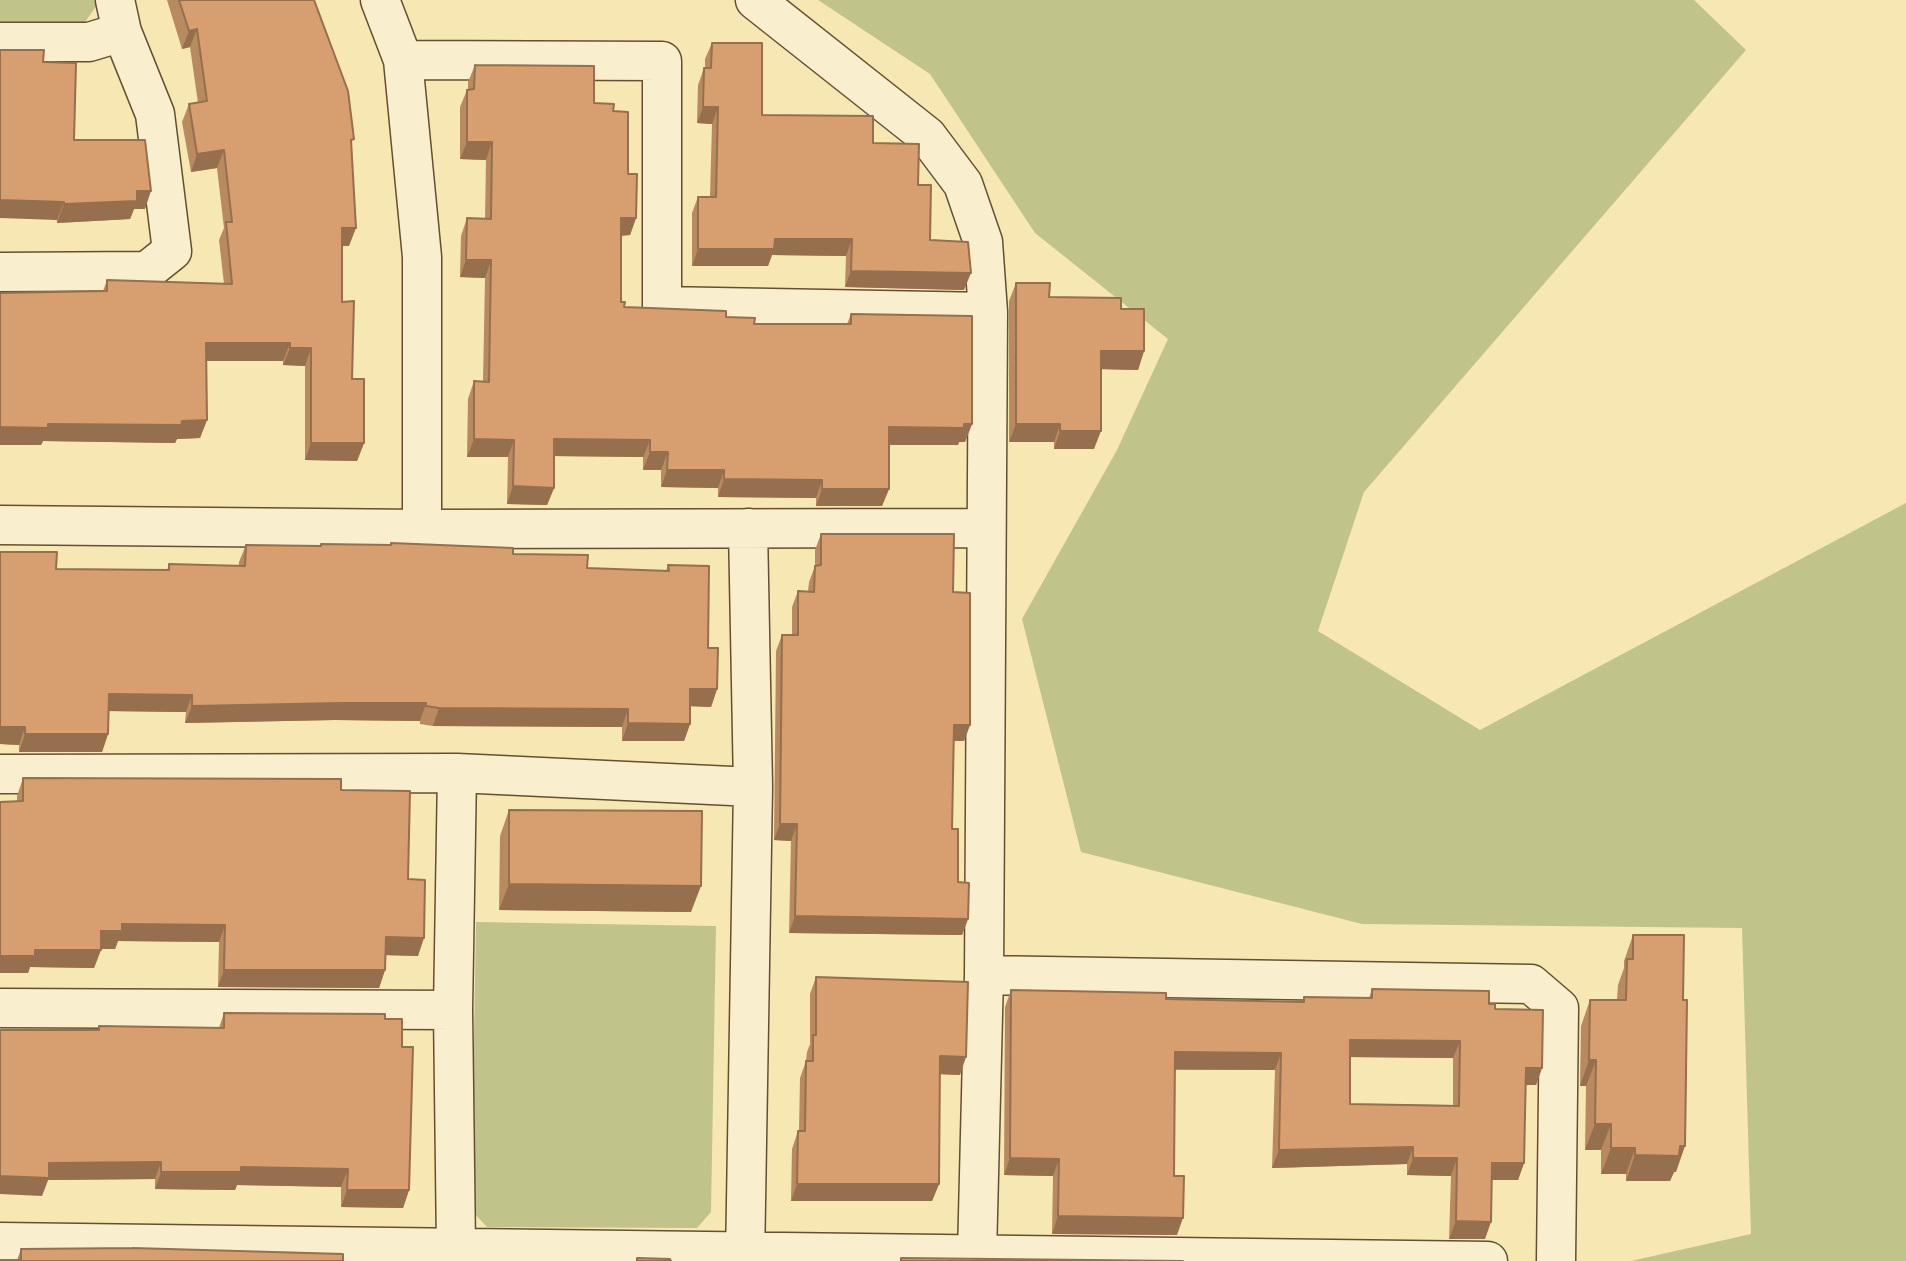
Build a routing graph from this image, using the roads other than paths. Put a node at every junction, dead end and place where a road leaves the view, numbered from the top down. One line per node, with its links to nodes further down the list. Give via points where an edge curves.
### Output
1 (380, 0): 5 (street)
2 (755, 0): 7 (street, via 927,136 963,184 983,242)
3 (118, 16): 4 (street, via 89,41); 6 (street, via 155,114 172,251 147,271)
4 (0, 42)
5 (403, 60): 7 (street, via 662,61 662,306); 11 (street, via 422,257)
6 (0, 272)
7 (988, 312): 10 (street)
8 (0, 525): 11 (street)
9 (748, 528): 10 (street); 11 (street); 14 (street)
10 (985, 528): 15 (street)
11 (422, 529)
12 (0, 774): 13 (street)
13 (457, 774): 14 (street); 17 (street)
14 (752, 787): 21 (street)
15 (984, 975): 20 (street); 23 (street, via 1531,984 1559,1008)
16 (0, 1008): 17 (street)
17 (453, 1010): 19 (street)
18 (0, 1242): 19 (street)
19 (456, 1248): 21 (street)
20 (976, 1255): 21 (street); 22 (street)
21 (745, 1257)
22 (1488, 1261)
23 (1556, 1261)

